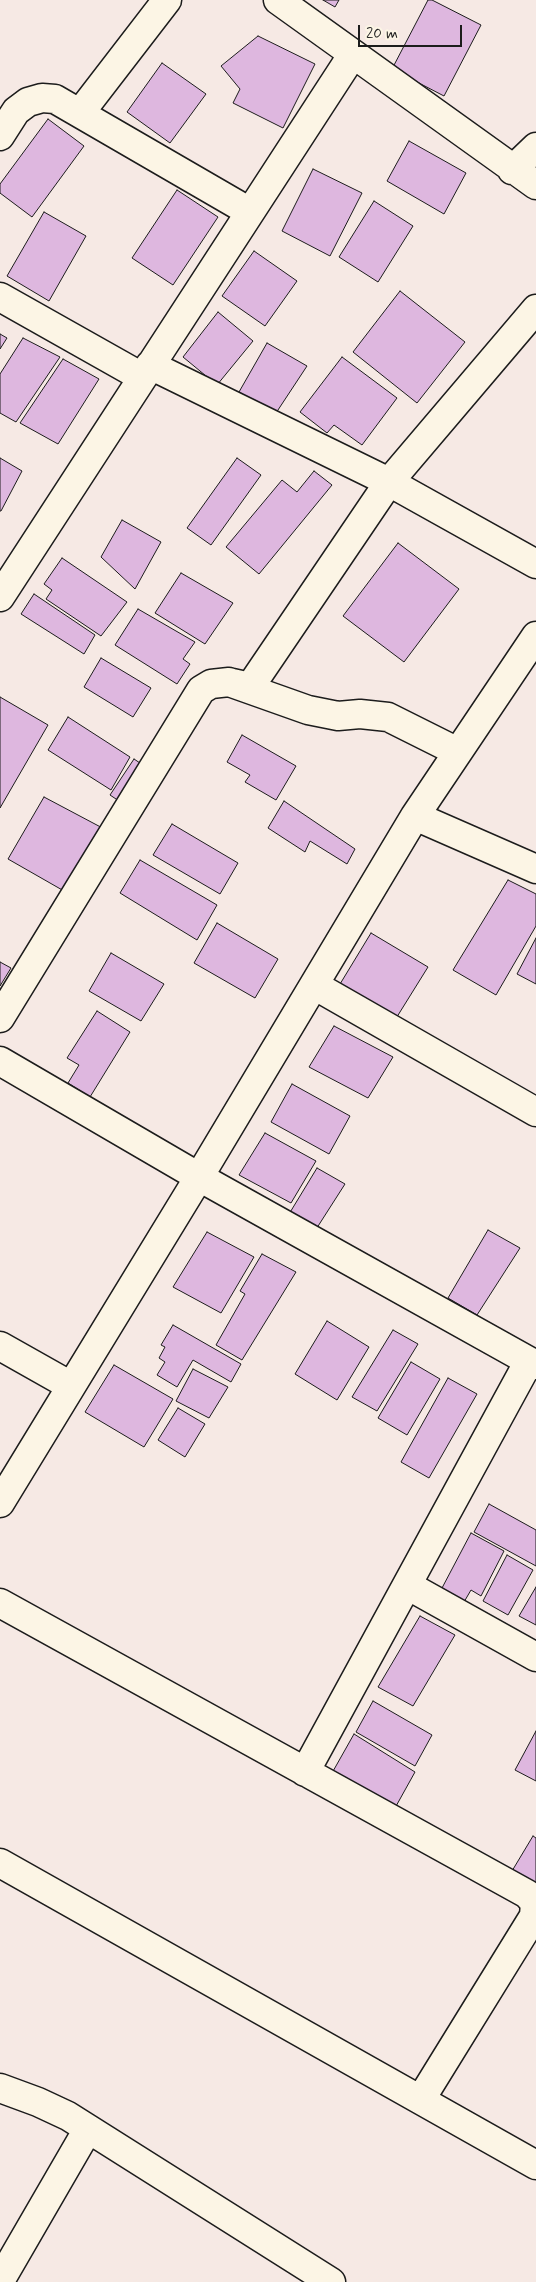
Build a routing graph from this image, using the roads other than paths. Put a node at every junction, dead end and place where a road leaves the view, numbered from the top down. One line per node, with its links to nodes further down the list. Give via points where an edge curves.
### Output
1 (167, 0): 4 (street)
2 (278, 0): 3 (street)
3 (352, 54): 7 (street); 9 (street)
4 (80, 113): 5 (street, via 55,98 28,102 16,112); 9 (street)
5 (0, 136)
6 (536, 147): 7 (street)
7 (512, 170): 8 (street)
8 (536, 185)
9 (250, 212): 12 (street)
10 (0, 297): 12 (street)
11 (536, 309): 13 (street)
12 (146, 371): 13 (street); 15 (street)
13 (389, 482): 14 (street); 17 (street, via 250,687)
14 (536, 564)
15 (0, 597)
16 (536, 636): 18 (street)
17 (229, 682): 18 (street, via 308,710 338,716 360,714 388,718); 22 (street, via 211,684 201,690)
18 (458, 752): 19 (street)
19 (415, 816): 20 (street); 21 (street)
20 (536, 869)
21 (314, 985): 24 (street); 25 (street)
22 (0, 1018)
23 (0, 1061): 25 (street)
24 (536, 1112)
25 (199, 1177): 27 (street); 28 (street)
26 (0, 1346): 28 (street)
27 (533, 1363): 30 (street)
28 (71, 1386): 29 (street)
29 (0, 1502)
30 (407, 1585): 32 (street); 33 (street)
31 (0, 1603): 33 (street)
32 (536, 1657)
33 (305, 1772): 36 (street, via 527,1894 534,1903 534,1916)
34 (0, 1863): 36 (street)
35 (0, 2088): 37 (street, via 38,2102)
36 (421, 2099): 38 (street)
37 (88, 2129): 39 (street); 40 (street)
38 (536, 2165)
39 (0, 2281)
40 (331, 2282)

